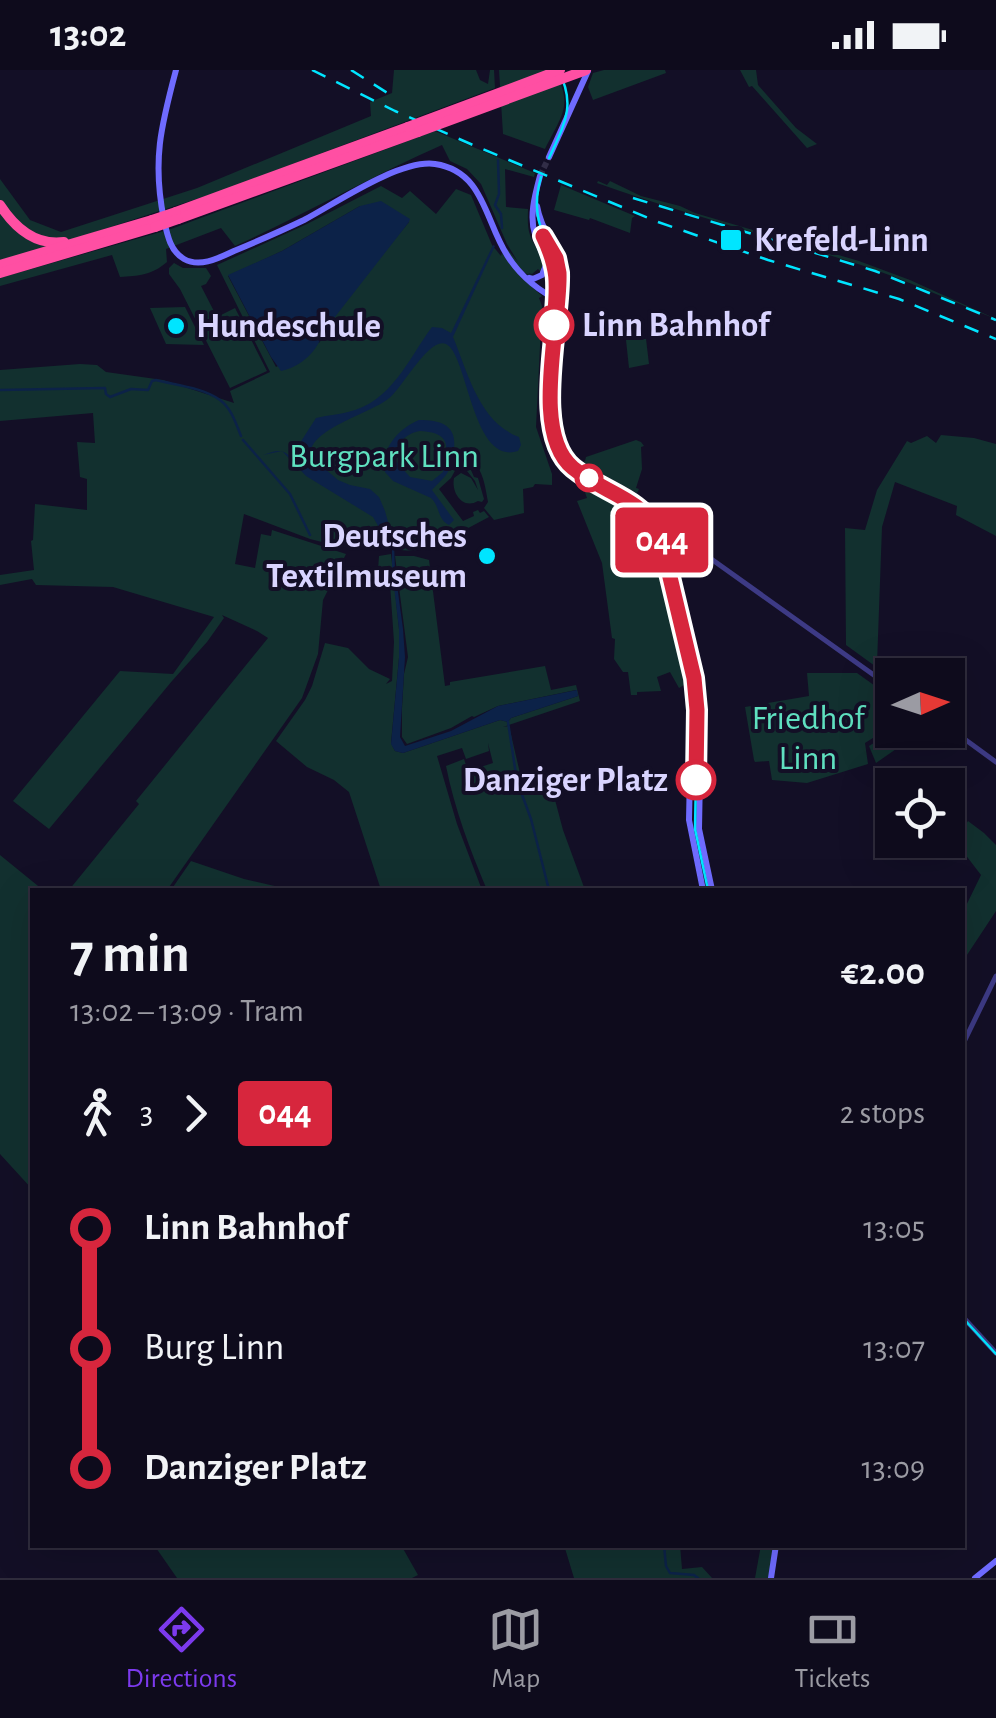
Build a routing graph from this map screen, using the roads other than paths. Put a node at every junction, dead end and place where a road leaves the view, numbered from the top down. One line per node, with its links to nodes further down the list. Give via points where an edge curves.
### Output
1 (176, 70): 14 (main road, via 157,170 166,232 184,259 202,263 400,169 438,164 475,187 505,252)
2 (560, 70): 4 (highway, bridge)
3 (588, 70): 4 (highway, bridge); 5 (main road)
4 (413, 129): 9 (highway, bridge)
5 (548, 158)
6 (540, 176): 7 (main road)
7 (536, 190): 11 (main road, via 532,223); 16 (main road, via 539,217 562,265)
8 (0, 205): 10 (highway, via 32,238)
9 (154, 224): 10 (highway); 13 (highway)
10 (90, 240): 12 (highway)
11 (547, 262): 14 (main road, via 538,278); 15 (main road)
12 (0, 265)
13 (0, 273)
14 (524, 276): 15 (main road)
15 (551, 297): 16 (main road); 18 (main road, via 548,440 566,469 632,510)
16 (564, 304): 17 (main road, via 555,420 560,445 568,460 638,501)
17 (664, 535): 18 (street); 19 (street); 20 (main road)
18 (656, 542): 20 (street); 24 (main road, via 686,662 688,820)
19 (693, 546): 20 (street); 21 (street)
20 (668, 549): 25 (main road, via 698,678 699,829)
21 (875, 676)
22 (965, 739): 23 (street)
23 (996, 762)
24 (702, 888)
25 (712, 888)
26 (996, 976): 27 (street)
27 (965, 1040)
28 (965, 1319): 29 (street)
29 (996, 1352)
30 (776, 1548): 32 (main road)
31 (996, 1560): 33 (main road)
32 (771, 1578)
33 (974, 1578)

